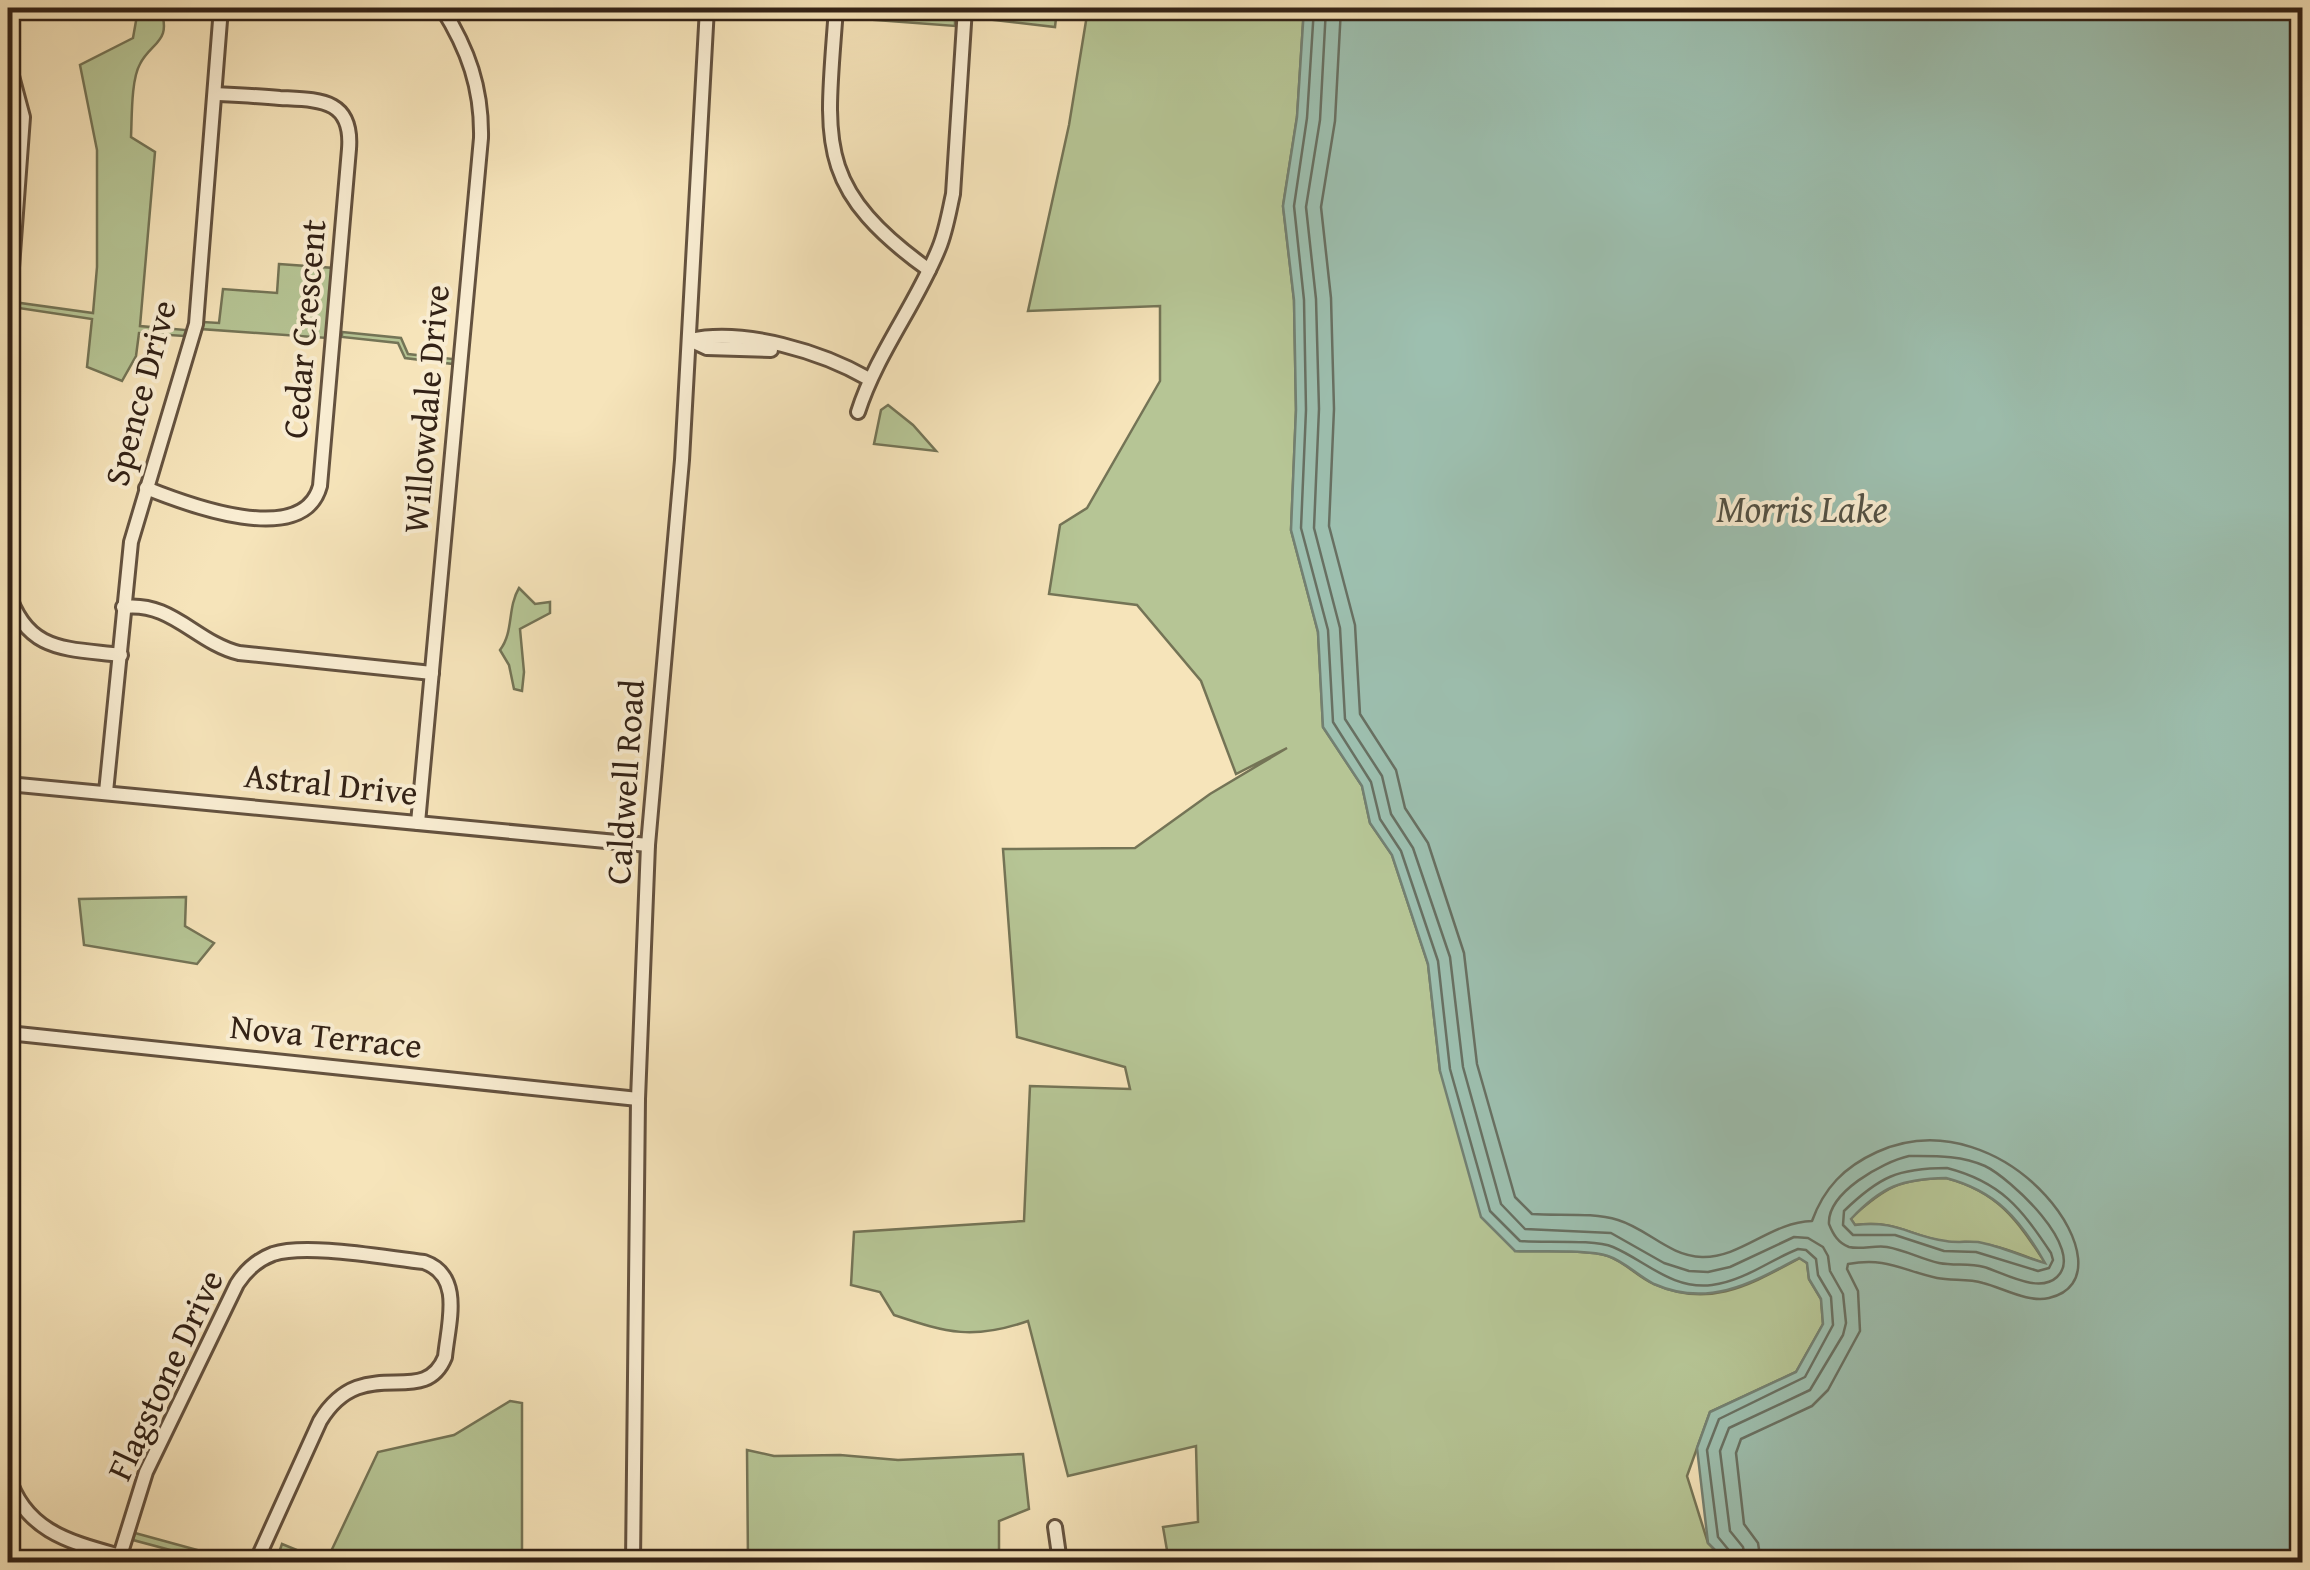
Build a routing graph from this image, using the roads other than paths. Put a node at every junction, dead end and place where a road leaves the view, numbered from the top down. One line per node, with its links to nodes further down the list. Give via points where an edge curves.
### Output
1 (221, 8): 7 (street, Spence Drive)
2 (442, 8): 17 (street, Willowdale Drive, via 472,65 481,138)
3 (708, 8): 10 (street, Caldwell Road)
4 (836, 8): 8 (street, via 829,112 835,161 859,208 884,237)
5 (966, 8): 8 (street, via 953,194)
6 (8, 61): 9 (street, via 22,140)
7 (216, 94): 13 (street, Spence Drive, via 196,324); 13 (street, Cedar Crescent, via 321,100 348,126 320,486 303,512 258,518)
8 (929, 270): 11 (street)
9 (8, 322)
10 (690, 340): 11 (street, via 707,348 780,347 829,358); 22 (street, Caldwell Road)
11 (869, 379): 12 (street)
12 (858, 412)
13 (146, 488): 15 (street, Spence Drive)
14 (8, 592): 16 (street, via 31,635 57,646)
15 (123, 607): 16 (street, Spence Drive); 17 (street, via 163,611 238,653)
16 (121, 655): 19 (street, Spence Drive)
17 (432, 673): 20 (street, Willowdale Drive)
18 (10, 784): 19 (street, Astral Drive); 21 (street)
19 (106, 792): 20 (street, Astral Drive)
20 (418, 823): 22 (street, Astral Drive)
21 (8, 836)
22 (648, 845): 24 (street, Caldwell Road)
23 (8, 1033): 24 (street, Nova Terrace)
24 (638, 1099): 29 (street, Caldwell Road)
25 (8, 1475): 27 (street, via 17,1499 42,1528)
26 (1055, 1527): 30 (street)
27 (119, 1559): 28 (street, Flagstone Drive, via 146,1472 248,1270 296,1250 434,1265 450,1286 442,1366 422,1382 366,1383 339,1396 320,1421)
28 (256, 1562)
29 (632, 1562)
30 (1060, 1562)

